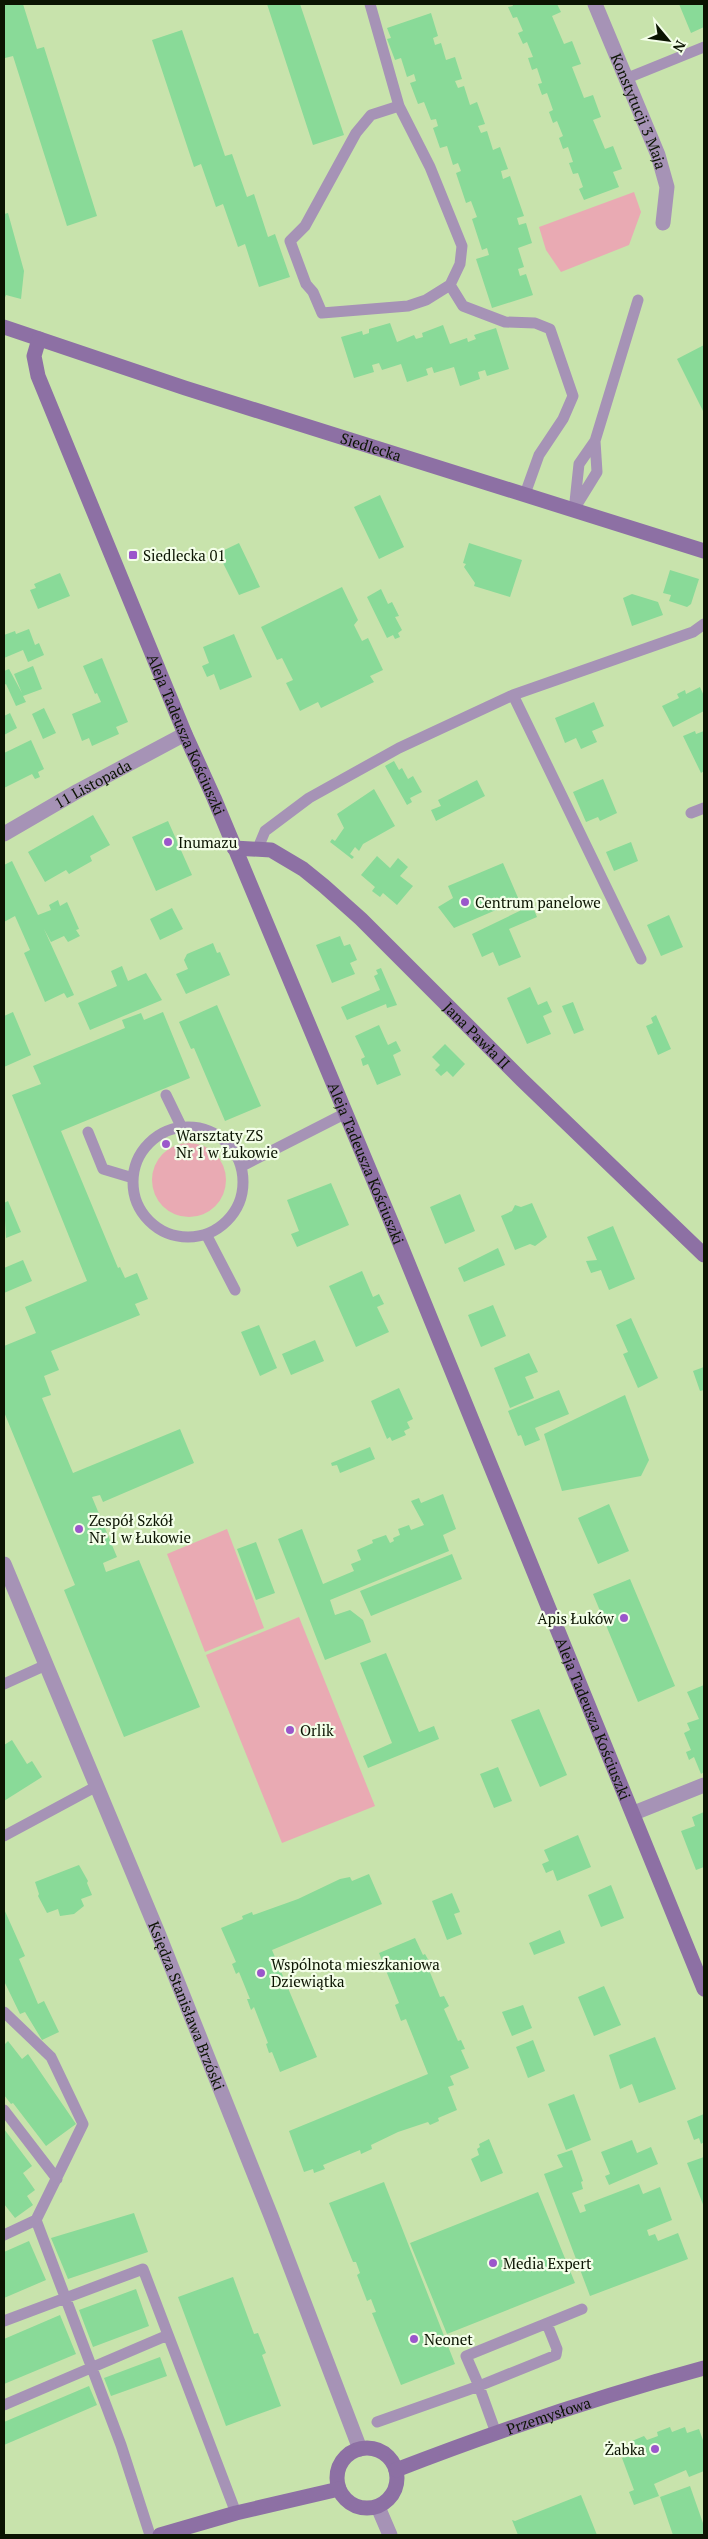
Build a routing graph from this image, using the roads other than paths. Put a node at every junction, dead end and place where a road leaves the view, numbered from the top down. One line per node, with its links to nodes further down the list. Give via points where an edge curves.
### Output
1 (370, 4): 5 (lane)
2 (595, 4): 4 (street, Konstytucji 3 Maja)
3 (704, 47): 4 (lane)
4 (625, 79): 6 (street, Konstytucji 3 Maja, via 658,155 667,187)
5 (399, 106): 7 (lane, via 430,167 462,246 460,264); 7 (lane, via 371,116 356,133 305,226 290,241 306,284 322,312 408,306 426,300)
6 (663, 224)
7 (450, 285): 12 (lane, via 463,306 505,322 535,323 550,329 573,396 563,419 539,455)
8 (638, 300): 11 (lane)
9 (4, 327): 10 (street, Siedlecka)
10 (39, 339): 12 (street, Siedlecka, via 240,406); 17 (street, Aleja Tadeusza Kościuszki, via 34,356 38,376)
11 (595, 442): 13 (lane, via 579,464); 13 (lane, via 597,472)
12 (525, 494): 13 (street, Siedlecka)
13 (574, 511): 14 (street, Siedlecka)
14 (704, 551)
15 (704, 624): 16 (lane, via 693,632)
16 (513, 695): 22 (lane, via 399,748 309,798 265,831); 23 (lane)
17 (185, 734): 20 (street, 11 Listopada); 21 (street, Aleja Tadeusza Kościuszki)
18 (704, 808): 19 (lane)
19 (691, 814)
20 (4, 834)
21 (234, 848): 22 (street, Jana Pawła II); 25 (street, Aleja Tadeusza Kościuszki)
22 (258, 848): 31 (street, Jana Pawła II, via 271,850 303,869 361,919)
23 (641, 960)
24 (166, 1095): 26 (lane)
25 (346, 1113): 28 (lane); 38 (street, Aleja Tadeusza Kościuszki)
26 (182, 1128): 28 (lane, via 193,1126 214,1133 231,1146); 29 (lane, via 171,1129 152,1140 138,1157)
27 (88, 1132): 29 (lane, via 103,1169)
28 (242, 1166): 30 (lane, via 244,1194 231,1220)
29 (132, 1178): 30 (lane, via 135,1200 146,1219 164,1233 185,1239)
30 (207, 1236): 32 (lane)
31 (704, 1255)
32 (235, 1290)
33 (4, 1564): 34 (street, Księdza Stanisława Brzóski)
34 (46, 1665): 35 (lane); 37 (street, Księdza Stanisława Brzóski)
35 (4, 1684)
36 (704, 1785): 38 (street)
37 (96, 1786): 39 (lane); 57 (street, Księdza Stanisława Brzóski, via 222,2092)
38 (634, 1813): 40 (street, Aleja Tadeusza Kościuszki)
39 (4, 1836)
40 (704, 1989)
41 (4, 2012): 43 (lane, via 51,2057 83,2124)
42 (4, 2110): 43 (lane)
43 (56, 2179): 44 (lane)
44 (36, 2220): 45 (lane); 46 (lane)
45 (5, 2232)
46 (65, 2297): 48 (lane); 50 (lane, via 143,2268); 51 (lane)
47 (582, 2309): 49 (lane)
48 (4, 2322)
49 (547, 2324): 53 (lane, via 557,2349 556,2355); 53 (lane, via 466,2356)
50 (168, 2335): 51 (lane); 61 (lane)
51 (92, 2367): 54 (lane); 62 (lane)
52 (704, 2368): 56 (street, Przemysłowa, via 640,2385)
53 (479, 2386): 55 (lane); 56 (lane)
54 (4, 2405)
55 (377, 2422)
56 (496, 2433): 58 (street, Przemysłowa)
57 (360, 2449): 58 (street, via 369,2448 386,2455); 59 (street, via 342,2461 337,2475)
58 (396, 2470): 60 (street, via 392,2496)
59 (339, 2489): 60 (street, via 350,2504); 61 (street)
60 (378, 2507): 64 (street)
61 (236, 2513): 63 (street)
62 (150, 2535)
63 (160, 2535)
64 (390, 2535)

